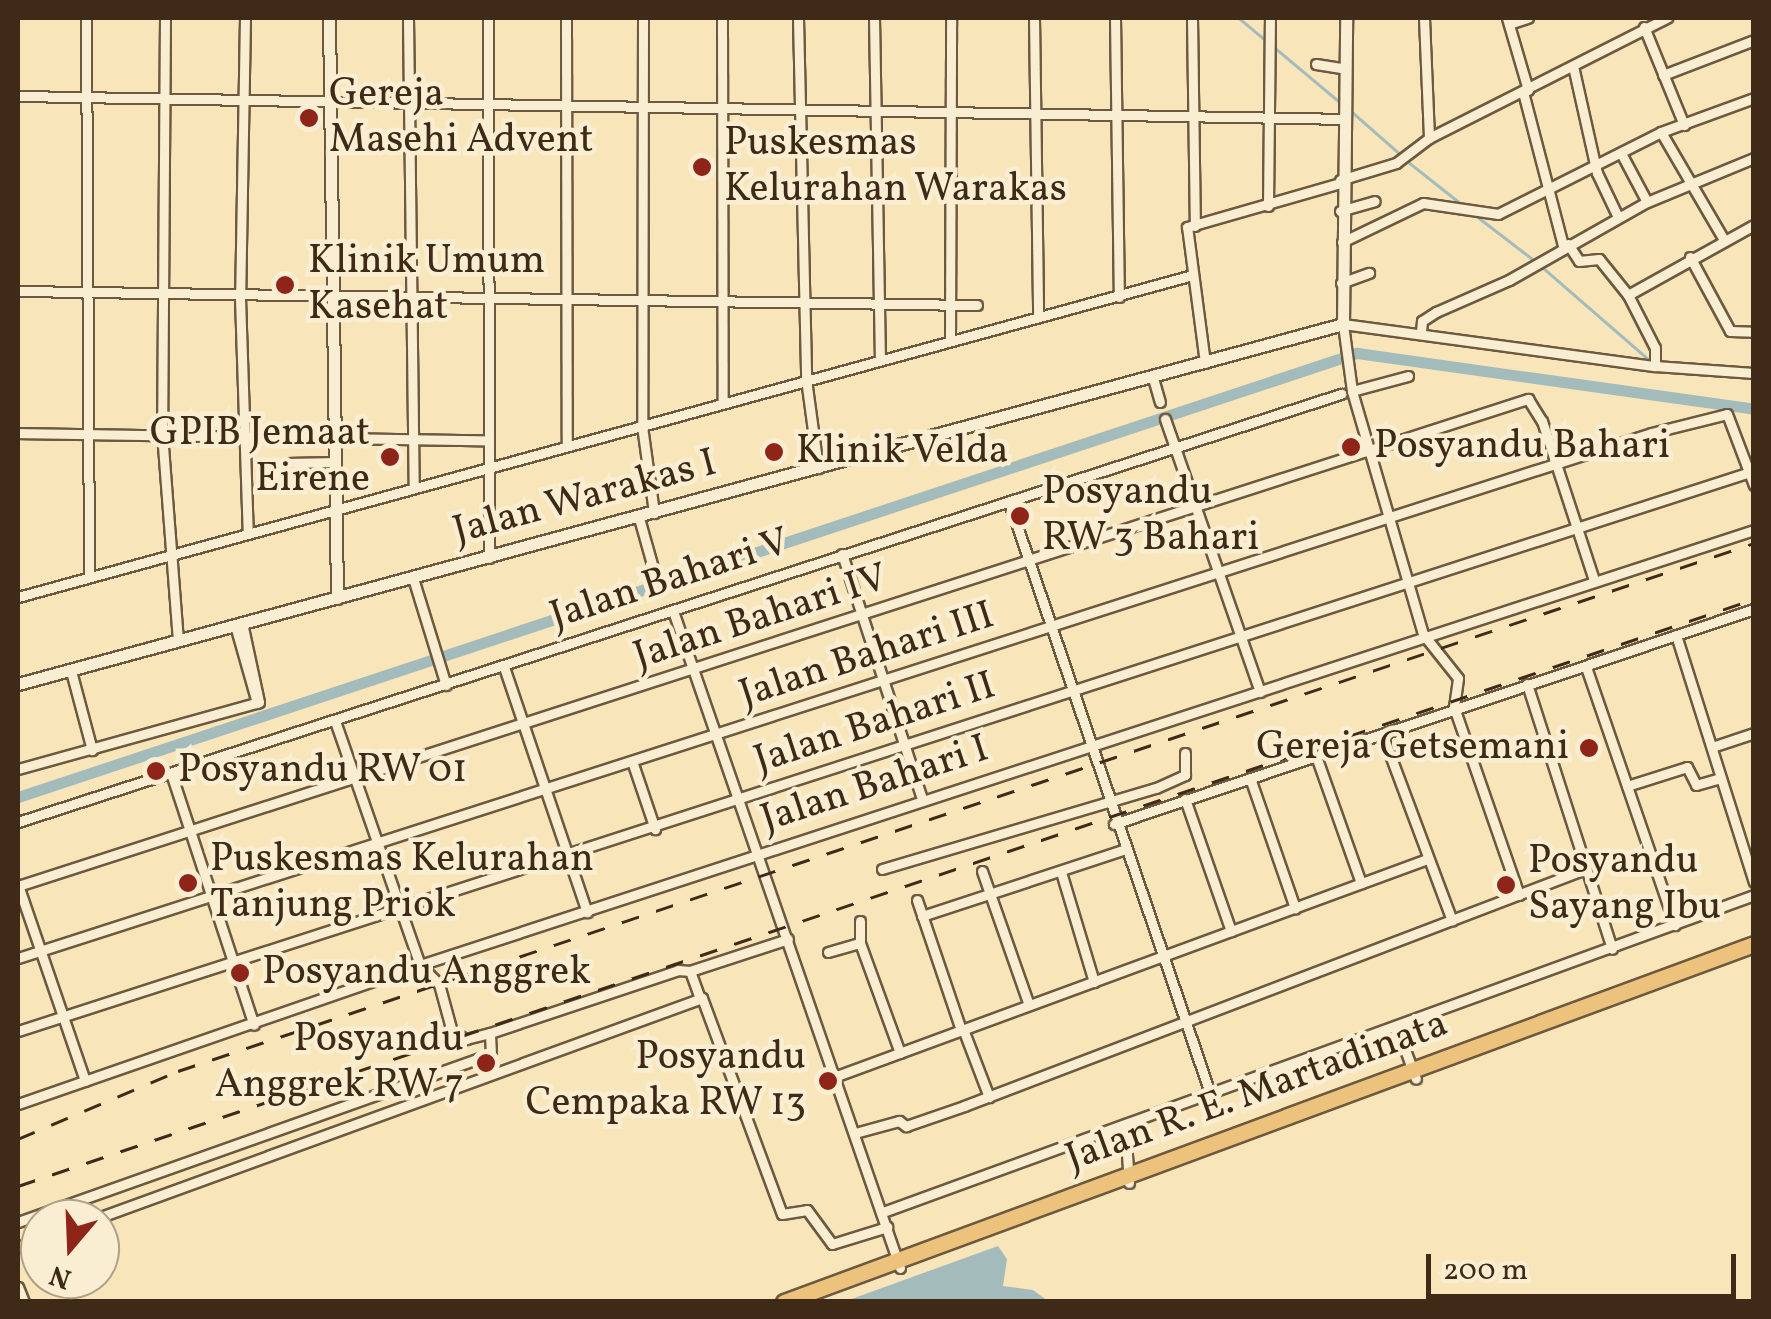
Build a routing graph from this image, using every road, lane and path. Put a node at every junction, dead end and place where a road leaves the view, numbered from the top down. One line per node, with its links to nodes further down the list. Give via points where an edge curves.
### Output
1 (86, 18): 30 (street)
2 (165, 18): 31 (street)
3 (245, 18): 33 (street)
4 (329, 18): 34 (street)
5 (408, 18): 35 (street)
6 (488, 18): 36 (street)
7 (566, 18): 37 (street)
8 (644, 18): 38 (street)
9 (722, 18): 39 (street)
10 (798, 18): 40 (street)
11 (874, 18): 41 (street)
12 (951, 18): 42 (street)
13 (1034, 18): 43 (street)
14 (1115, 18): 45 (street)
15 (1192, 18): 46 (street)
16 (1270, 18): 47 (street)
17 (1346, 18): 26 (street)
18 (1424, 18): 50 (street)
19 (1528, 18): 21 (street)
20 (1666, 18): 22 (street)
21 (1508, 21): 28 (street)
22 (1644, 27): 25 (street); 27 (street)
23 (1754, 40): 27 (street)
24 (1316, 64): 26 (street)
25 (1573, 66): 28 (street); 53 (street)
26 (1346, 68): 44 (street)
27 (1664, 75): 48 (street)
28 (1526, 91): 50 (street); 56 (street)
29 (18, 96): 30 (street)
30 (87, 96): 31 (street); 72 (street)
31 (164, 97): 33 (street); 74 (street)
32 (1754, 98): 48 (street)
33 (243, 100): 34 (street); 76 (street)
34 (328, 102): 35 (street); 77 (street)
35 (407, 103): 36 (street); 78 (street)
36 (488, 106): 37 (street); 79 (street)
37 (564, 108): 38 (street); 80 (street)
38 (643, 110): 39 (street); 81 (street)
39 (724, 111): 40 (street); 83 (street)
40 (800, 111): 41 (street); 82 (street)
41 (874, 111): 42 (street); 84 (street)
42 (950, 111): 43 (street); 85 (street)
43 (1034, 113): 45 (street); 87 (street)
44 (1346, 114): 47 (street); 54 (street)
45 (1116, 115): 46 (street); 75 (street)
46 (1192, 116): 47 (street); 63 (street)
47 (1270, 119): 59 (street)
48 (1684, 125): 49 (street)
49 (1661, 132): 51 (street); 55 (street)
50 (1429, 138): 54 (street, via 1396,163)
51 (1621, 152): 53 (street); 58 (street)
52 (1754, 158): 55 (street)
53 (1598, 162): 56 (street); 61 (street)
54 (1340, 182): 59 (street); 60 (street)
55 (1690, 182): 58 (street); 64 (street)
56 (1546, 189): 65 (street, via 1498,214 1422,202); 66 (street)
57 (1375, 202): 60 (street)
58 (1646, 202): 61 (street)
59 (1268, 206): 63 (street)
60 (1340, 211): 65 (street)
61 (1618, 216): 66 (street)
62 (1754, 225): 64 (street)
63 (1195, 226): 69 (street, via 1184,235)
64 (1724, 238): 67 (street)
65 (1339, 243): 70 (street)
66 (1566, 245): 73 (street, via 1579,261 1599,259); 89 (street, via 1436,312 1422,322)
67 (1690, 257): 73 (street); 90 (street, via 1730,331)
68 (1369, 273): 70 (street)
69 (1189, 276): 75 (street); 93 (street)
70 (1341, 283): 88 (street)
71 (18, 291): 72 (street)
72 (87, 292): 74 (street); 104 (street)
73 (1628, 294): 94 (street)
74 (164, 295): 76 (street); 106 (street)
75 (1119, 297): 87 (street)
76 (240, 298): 77 (street); 107 (street)
77 (328, 298): 78 (street); 108 (street)
78 (409, 299): 79 (street); 109 (street)
79 (486, 300): 80 (street); 110 (street)
80 (564, 300): 81 (street); 111 (street)
81 (646, 302): 83 (street); 103 (street)
82 (804, 304): 83 (street); 84 (street); 97 (street)
83 (723, 305): 101 (street)
84 (880, 305): 85 (street); 92 (street)
85 (952, 305): 86 (street); 91 (street)
86 (977, 305)
87 (1038, 315): 91 (street)
88 (1343, 330): 89 (street); 93 (street, Jalan Warakas I); 99 (street)
89 (1421, 332): 94 (street)
90 (1754, 332)
91 (950, 339): 92 (street)
92 (880, 356): 97 (street)
93 (1205, 362): 98 (street, Jalan Warakas I)
94 (1655, 363): 95 (street)
95 (1754, 372)
96 (1408, 376): 99 (street, Jalan Bahari V)
97 (806, 378): 101 (street); 118 (street)
98 (1153, 378): 100 (street); 118 (street, Jalan Warakas I)
99 (1348, 389): 112 (street, Jalan Bahari V); 113 (street)
100 (1160, 402)
101 (723, 403): 103 (street)
102 (1166, 420): 112 (street)
103 (642, 426): 111 (street); 125 (street)
104 (84, 432): 105 (street); 106 (street); 136 (street)
105 (18, 433)
106 (162, 433): 107 (street); 131 (street)
107 (246, 435): 108 (street); 130 (street)
108 (334, 438): 109 (street); 114 (street)
109 (412, 439): 110 (street); 121 (street)
110 (488, 440): 117 (street)
111 (567, 446): 117 (street)
112 (1176, 449): 122 (street, Jalan Bahari V); 123 (street)
113 (1368, 451): 116 (street, Jalan Bahari IV, via 1521,400 1537,406); 123 (street, Jalan Bahari IV); 126 (street)
114 (334, 462): 115 (street); 124 (street)
115 (291, 463)
116 (1555, 464): 119 (street, Jalan Bahari III, via 1724,414 1732,418); 126 (street, Jalan Bahari III); 128 (street)
117 (489, 466): 121 (street); 133 (street)
118 (818, 468): 125 (street, Jalan Warakas I)
119 (1750, 472): 120 (street); 128 (street, Jalan Bahari II)
120 (1754, 485)
121 (414, 487): 124 (street)
122 (1009, 502): 132 (street, Jalan Bahari V); 134 (street)
123 (1196, 508): 134 (street, Jalan Bahari IV); 135 (street)
124 (334, 510): 130 (street); 142 (street)
125 (654, 513): 127 (street, Jalan Warakas I)
126 (1388, 514): 135 (street, Jalan Bahari III); 139 (street)
127 (639, 518): 133 (street, Jalan Warakas I); 137 (street)
128 (1577, 527): 139 (street, Jalan Bahari II); 140 (street)
129 (1754, 530): 140 (street, Jalan Bahari I)
130 (248, 533): 131 (street)
131 (167, 554): 136 (street); 151 (street)
132 (842, 554): 144 (street, Jalan Bahari V); 145 (street)
133 (489, 558): 138 (street, Jalan Warakas I)
134 (1029, 564): 145 (street, Jalan Bahari IV); 147 (street)
135 (1218, 572): 147 (street, Jalan Bahari III); 149 (street)
136 (89, 574): 141 (street)
137 (655, 575)
138 (413, 578): 142 (street, Jalan Warakas I); 159 (street)
139 (1408, 580): 148 (street); 149 (street, Jalan Bahari II)
140 (1594, 580): 148 (street, Jalan Bahari I)
141 (18, 597)
142 (337, 598): 146 (street, Jalan Warakas I)
143 (1754, 609): 150 (street)
144 (672, 612): 152 (street, Jalan Bahari V); 155 (street)
145 (862, 616): 155 (street, Jalan Bahari IV); 156 (street)
146 (238, 624): 151 (street, Jalan Warakas I); 171 (street, via 259,702)
147 (1052, 628): 156 (street, Jalan Bahari III); 160 (street)
148 (1423, 634): 161 (street, Jalan Bahari I); 162 (street, via 1458,678)
149 (1240, 635): 160 (street, Jalan Bahari II); 161 (street)
150 (1676, 635): 153 (street); 169 (street)
151 (178, 641): 154 (street, Jalan Warakas I)
152 (504, 667): 159 (street, Jalan Bahari V); 164 (street)
153 (1586, 667): 158 (street); 180 (street)
154 (70, 671): 157 (street, Jalan Warakas I); 171 (street)
155 (693, 672): 164 (street, Jalan Bahari IV); 167 (street)
156 (884, 682): 167 (street, Jalan Bahari III); 168 (street)
157 (18, 684)
158 (1527, 684): 162 (street); 196 (street)
159 (446, 685): 163 (street, Jalan Bahari V)
160 (1072, 692): 168 (street, Jalan Bahari II); 170 (street)
161 (1260, 692): 170 (street, Jalan Bahari I)
162 (1454, 707): 166 (street); 203 (street)
163 (335, 721): 176 (street, Jalan Bahari V); 179 (street)
164 (525, 726): 179 (street, Jalan Bahari IV); 181 (street)
165 (1754, 733): 169 (street)
166 (1383, 736): 173 (street); 194 (street)
167 (715, 738): 174 (street, Jalan Bahari III); 184 (street)
168 (904, 745): 182 (street); 184 (street, Jalan Bahari II)
169 (1712, 747): 178 (street)
170 (1090, 749): 182 (street, Jalan Bahari I); 185 (street)
171 (92, 750): 175 (street)
172 (1185, 752): 185 (street, via 1185,776)
173 (1316, 756): 177 (street); 200 (street)
174 (633, 764): 181 (street, Jalan Bahari III); 188 (street)
175 (18, 769)
176 (171, 773): 186 (street, Jalan Bahari V); 189 (street)
177 (1250, 778): 183 (street); 207 (street)
178 (1720, 778): 180 (street, via 1696,785 1686,767); 199 (street)
179 (357, 781): 189 (street, Jalan Bahari IV); 190 (street)
180 (1627, 786): 213 (street)
181 (547, 791): 190 (street, Jalan Bahari III); 193 (street)
182 (922, 799): 192 (street, Jalan Bahari I)
183 (1184, 799): 187 (street); 214 (street)
184 (736, 800): 188 (street, Jalan Bahari II); 192 (street)
185 (1107, 805): 187 (street); 195 (street)
186 (18, 822)
187 (1114, 824): 191 (street)
188 (654, 828): 193 (street, Jalan Bahari II)
189 (189, 834): 201 (street, Jalan Bahari IV); 205 (street)
190 (379, 845): 205 (street, Jalan Bahari III); 208 (street)
191 (1123, 850): 198 (street); 222 (street)
192 (755, 854): 209 (street, Jalan Bahari I); 215 (street)
193 (570, 858): 208 (street, Jalan Bahari II); 209 (street)
194 (1428, 859): 200 (street); 212 (street)
195 (882, 869)
196 (1583, 870): 203 (street); 218 (street)
197 (982, 871): 202 (street)
198 (1061, 872): 202 (street); 227 (street)
199 (1754, 882)
200 (1361, 883): 207 (street)
201 (18, 886): 219 (street)
202 (990, 892): 210 (street); 229 (street)
203 (1519, 894): 212 (street)
204 (1754, 895): 213 (street)
205 (213, 896): 219 (street, Jalan Bahari III); 224 (street)
206 (916, 900): 210 (street)
207 (1294, 908): 214 (street)
208 (403, 910): 224 (street, Jalan Bahari II); 225 (street)
209 (588, 912): 225 (street, Jalan Bahari I)
210 (922, 916): 234 (street)
211 (860, 921): 216 (street)
212 (1452, 921): 231 (street)
213 (1675, 925): 218 (street)
214 (1231, 931): 222 (street)
215 (788, 940): 226 (street); 241 (street)
216 (860, 943): 220 (street); 237 (street)
217 (1754, 944): 240 (highway, Jalan R. E. Martadinata)
218 (1612, 949): 233 (street)
219 (40, 951): 223 (street, Jalan Bahari III); 230 (street)
220 (828, 952)
221 (1754, 953): 240 (highway, Jalan R. E. Martadinata)
222 (1164, 955): 227 (street); 231 (street)
223 (18, 958)
224 (231, 962): 230 (street, Jalan Bahari II); 232 (street)
225 (420, 965): 232 (street, Jalan Bahari I); 236 (street, via 438,984 456,1037)
226 (690, 970): 228 (street); 236 (street)
227 (1094, 982): 229 (street)
228 (700, 999): 239 (street); 252 (street, via 780,1212 808,1210 833,1244)
229 (1029, 1005): 234 (street)
230 (62, 1015): 235 (street, Jalan Bahari II); 242 (street)
231 (1186, 1023): 243 (street); 244 (street)
232 (254, 1025): 242 (street, Jalan Bahari I)
233 (1397, 1028): 240 (street); 243 (street)
234 (962, 1029): 237 (street); 244 (street)
235 (18, 1031)
236 (490, 1034): 238 (street)
237 (900, 1053): 241 (street)
238 (491, 1054): 239 (street); 251 (street)
239 (497, 1071): 249 (street)
240 (1414, 1074): 248 (highway, Jalan R. E. Martadinata)
241 (834, 1077): 247 (street)
242 (85, 1081): 245 (street, Jalan Bahari I)
243 (1211, 1096): 246 (street)
244 (989, 1097): 247 (street, via 906,1126 899,1121)
245 (18, 1104)
246 (1125, 1125): 248 (street); 250 (street)
247 (856, 1132): 250 (street)
248 (1128, 1180): 253 (highway, Jalan R. E. Martadinata)
249 (120, 1210)
250 (883, 1212): 252 (street)
251 (18, 1222)
252 (887, 1226): 253 (street)
253 (898, 1264): 256 (highway, Jalan R. E. Martadinata); 257 (highway, Jalan R. E. Martadinata)
254 (18, 1287): 255 (street)
255 (24, 1302)
256 (784, 1302)
257 (811, 1302)

